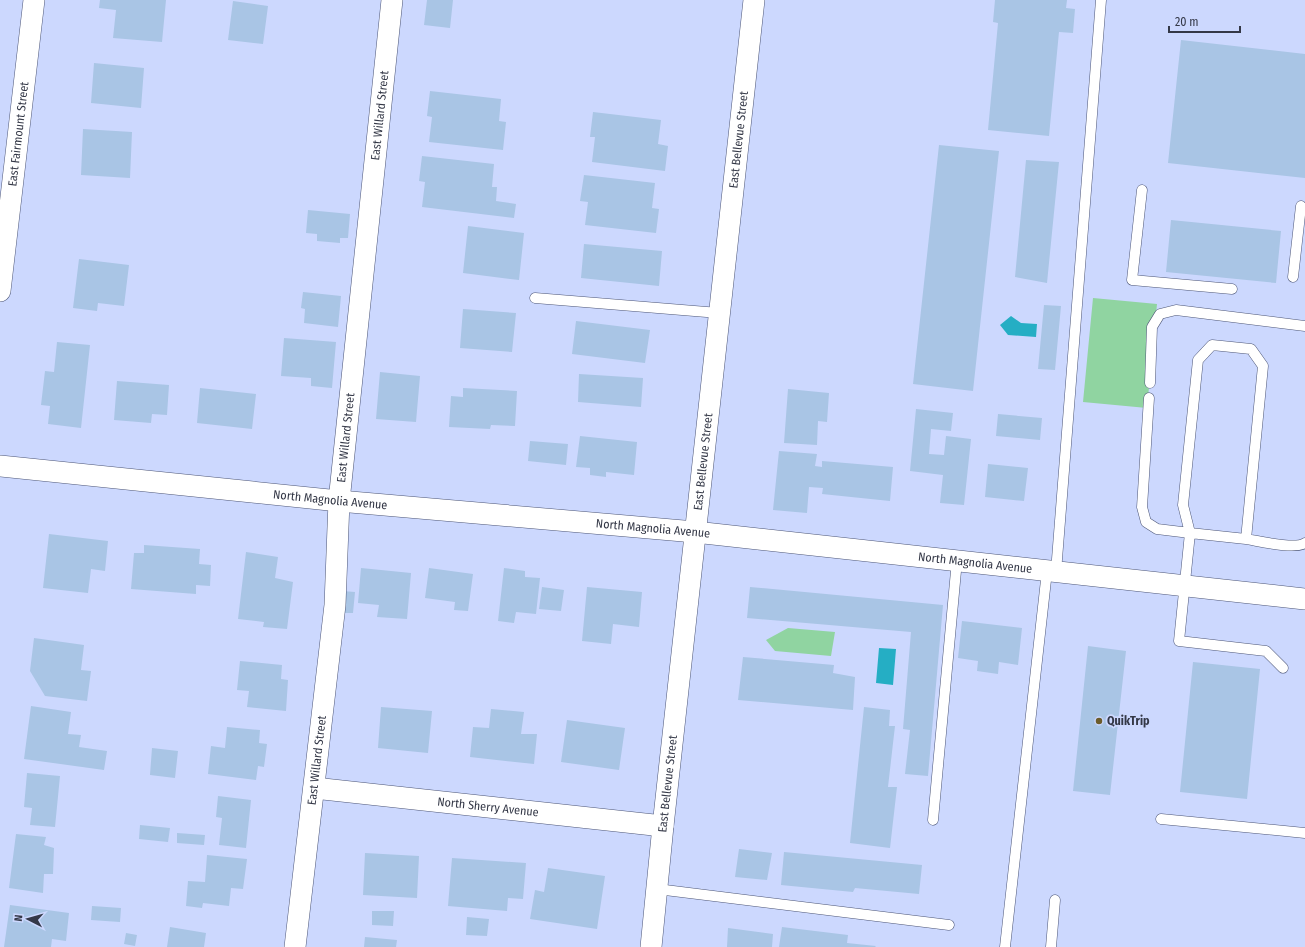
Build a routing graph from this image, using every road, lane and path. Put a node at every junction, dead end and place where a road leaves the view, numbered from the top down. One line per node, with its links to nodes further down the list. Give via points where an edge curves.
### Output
1 (34, 0): 9 (street, East Fairmount Street)
2 (392, 0): 16 (street, East Willard Street)
3 (754, 0): 11 (street, East Bellevue Street)
4 (1102, 0): 22 (lane)
5 (1142, 190): 8 (lane, via 1132,280)
6 (1301, 206): 7 (lane)
7 (1293, 277)
8 (1232, 289)
9 (0, 291)
10 (535, 298): 11 (lane)
11 (719, 312): 17 (street, East Bellevue Street)
12 (1305, 326): 13 (lane, via 1176,310 1160,314 1152,327)
13 (1150, 383)
14 (1149, 398): 18 (lane, via 1142,507 1146,522 1157,529)
15 (0, 466): 16 (street, North Magnolia Avenue)
16 (339, 500): 17 (street, North Magnolia Avenue); 26 (street, East Willard Street, via 335,605)
17 (695, 532): 21 (street, North Magnolia Avenue); 29 (street, East Bellevue Street)
18 (1190, 534): 19 (lane); 19 (lane, via 1183,505 1198,360 1212,345 1251,349 1263,366); 23 (lane)
19 (1246, 539): 20 (lane, via 1294,546 1302,546)
20 (1305, 543)
21 (957, 560): 22 (street, North Magnolia Avenue); 28 (lane)
22 (1052, 571): 23 (street, North Magnolia Avenue); 36 (lane)
23 (1185, 585): 24 (street, North Magnolia Avenue); 25 (lane, via 1179,641 1266,651)
24 (1305, 599)
25 (1283, 668)
26 (314, 788): 29 (street, North Sherry Avenue); 34 (street, East Willard Street)
27 (1161, 819): 30 (lane)
28 (933, 820)
29 (663, 826): 31 (street, East Bellevue Street)
30 (1305, 833)
31 (657, 889): 33 (lane); 35 (street, East Bellevue Street)
32 (1055, 900): 37 (lane)
33 (949, 925)
34 (295, 947)
35 (651, 947)
36 (1005, 947)
37 (1051, 947)

